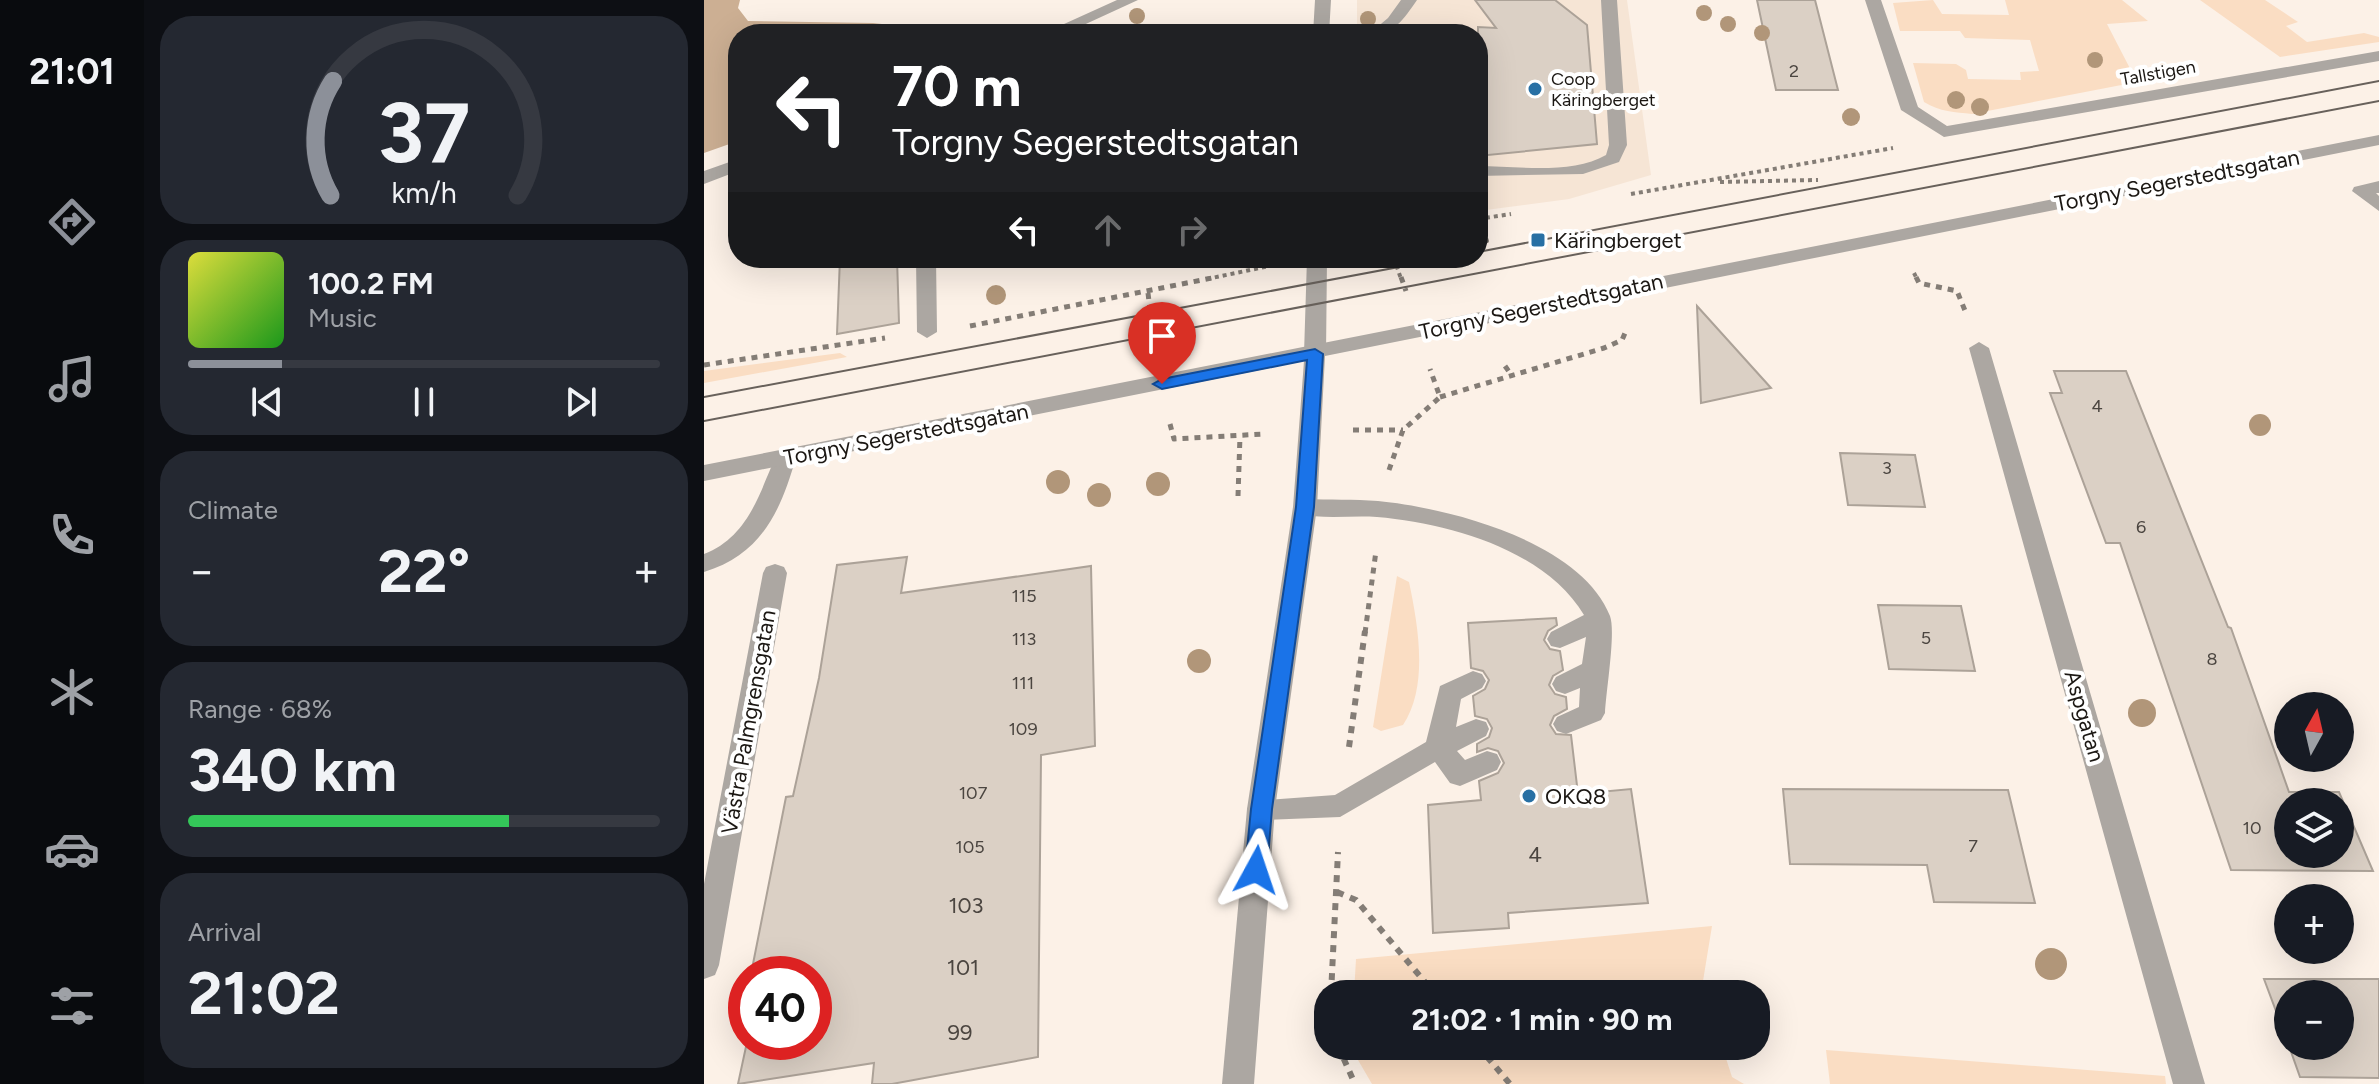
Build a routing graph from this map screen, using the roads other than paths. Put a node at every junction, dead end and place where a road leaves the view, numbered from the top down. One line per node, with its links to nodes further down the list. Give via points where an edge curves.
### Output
1 (1130, 0): 6 (street)
2 (1323, 0): 7 (street)
3 (1409, 0): 8 (street)
4 (1609, 0): 12 (street, via 1615,155 1585,167)
5 (1873, 0): 9 (street, Tallstigen, via 1910,110 1944,132)
6 (1074, 24)
7 (1322, 24)
8 (1390, 24)
9 (2379, 56)
10 (2379, 140): 20 (street, Torgny Segerstedtsgatan)
11 (728, 168): 13 (street)
12 (1488, 171)
13 (704, 178)
14 (2379, 187): 15 (street, via 2361,191)
15 (2379, 205)
16 (926, 268): 18 (street)
17 (1317, 268): 20 (street)
18 (927, 332)
19 (1979, 348): 38 (street, Aspgatan)
20 (1315, 354): 21 (street, Torgny Segerstedtsgatan); 23 (street)
21 (785, 457): 22 (street, Torgny Segerstedtsgatan); 24 (street, via 771,507 753,532 731,551)
22 (704, 473)
23 (1305, 507): 26 (street, via 1381,509 1444,523 1543,560 1585,592); 35 (street)
24 (704, 563)
25 (775, 573): 36 (street, Västra Palmgrensgatan)
26 (1599, 619): 27 (street); 28 (street)
27 (1560, 639)
28 (1594, 670): 30 (street); 31 (street, via 1592,713)
29 (1473, 681): 33 (street, via 1449,693)
30 (1565, 684)
31 (1566, 724)
32 (1476, 729): 33 (street)
33 (1439, 747): 34 (street, via 1460,775); 35 (street, via 1340,806)
34 (1487, 762)
35 (1261, 809): 37 (street)
36 (704, 965)
37 (1238, 1084)
38 (2189, 1084)

